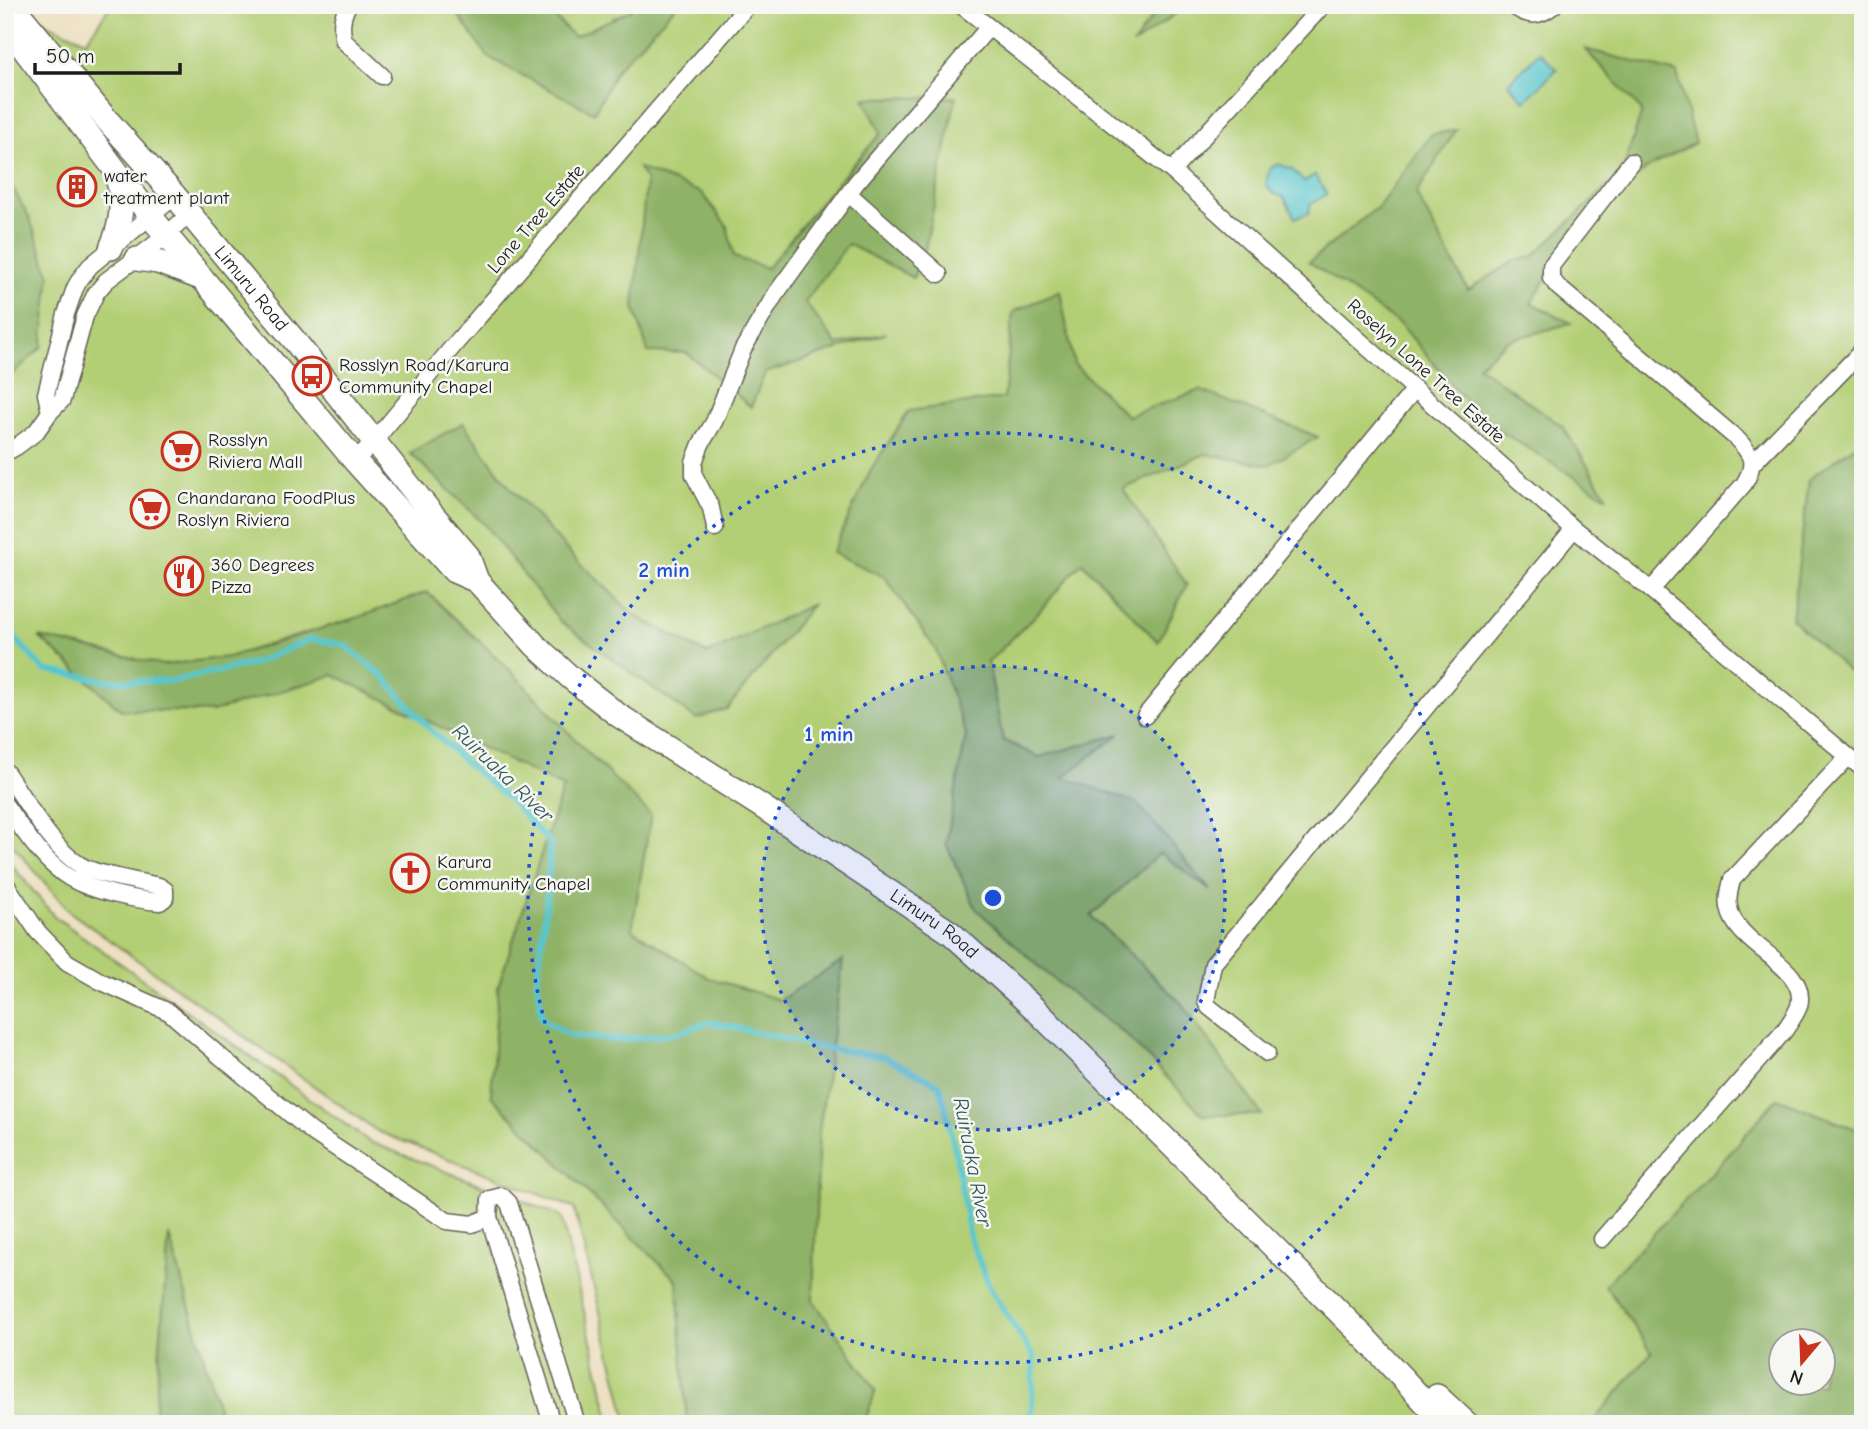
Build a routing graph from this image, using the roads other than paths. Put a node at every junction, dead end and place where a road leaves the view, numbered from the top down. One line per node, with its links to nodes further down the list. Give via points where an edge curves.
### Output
1 (12, 5): 15 (main road, Limuru Road)
2 (348, 5): 10 (street, via 342,23 344,41)
3 (748, 5): 26 (street, Lone Tree Estate)
4 (961, 5): 9 (street, Roselyn Lone Tree Estate)
5 (1323, 5): 12 (street)
6 (1512, 5): 7 (street, via 1529,16)
7 (1553, 5)
8 (5, 24): 13 (main road, Limuru Road)
9 (988, 28): 12 (street, Roselyn Lone Tree Estate); 14 (street)
10 (382, 76)
11 (1631, 162): 29 (street, via 1551,266 1551,278 1737,438 1750,452)
12 (1172, 171): 24 (street, Roselyn Lone Tree Estate)
13 (116, 172): 17 (main road, Limuru Road); 19 (main road, via 121,218)
14 (849, 194): 21 (street); 30 (street, via 775,295 743,349 701,444 694,475 711,508)
15 (175, 196): 16 (main road, Limuru Road); 17 (street)
16 (190, 214): 18 (street); 26 (main road, Limuru Road)
17 (151, 217): 18 (main road, Limuru Road); 19 (street)
18 (166, 236): 20 (street); 22 (main road, Limuru Road)
19 (111, 248): 25 (street, via 75,288 46,394)
20 (137, 259): 22 (main road); 25 (street, via 106,281 91,300 62,400)
21 (939, 274)
22 (201, 278): 28 (main road, Limuru Road)
23 (1863, 351): 29 (street)
24 (1415, 389): 31 (street, Roselyn Lone Tree Estate); 34 (street)
25 (50, 412): 27 (street, via 36,432)
26 (374, 441): 28 (street, Lone Tree Estate); 32 (main road, Limuru Road, via 468,556)
27 (5, 453)
28 (355, 461): 32 (main road, Limuru Road, via 454,571)
29 (1752, 464): 33 (street, via 1744,484)
30 (715, 528)
31 (1574, 529): 33 (street, Roselyn Lone Tree Estate); 39 (street, via 1213,964 1206,1001 1209,1007)
32 (477, 581): 42 (main road, Limuru Road, via 536,646 618,715 951,933 1035,1009)
33 (1651, 590): 35 (street, Roselyn Lone Tree Estate)
34 (1145, 716)
35 (1857, 761): 41 (street, via 1732,880 1729,891 1728,908 1734,921 1794,978 1798,1010)
36 (5, 771): 37 (street, via 55,843 80,865 159,886 165,890 165,898 156,902 121,895 70,878 31,840)
37 (5, 805)
38 (5, 883): 40 (street, via 38,932 67,962 169,1012 312,1132 447,1221 472,1224)
39 (1267, 1054)
40 (489, 1217): 43 (street); 44 (street, via 491,1199 506,1199)
41 (1602, 1239)
42 (1347, 1321): 45 (main road, Limuru Road); 46 (main road, Limuru Road, via 1368,1331)
43 (552, 1424)
44 (577, 1424)
45 (1445, 1424)
46 (1467, 1424)

